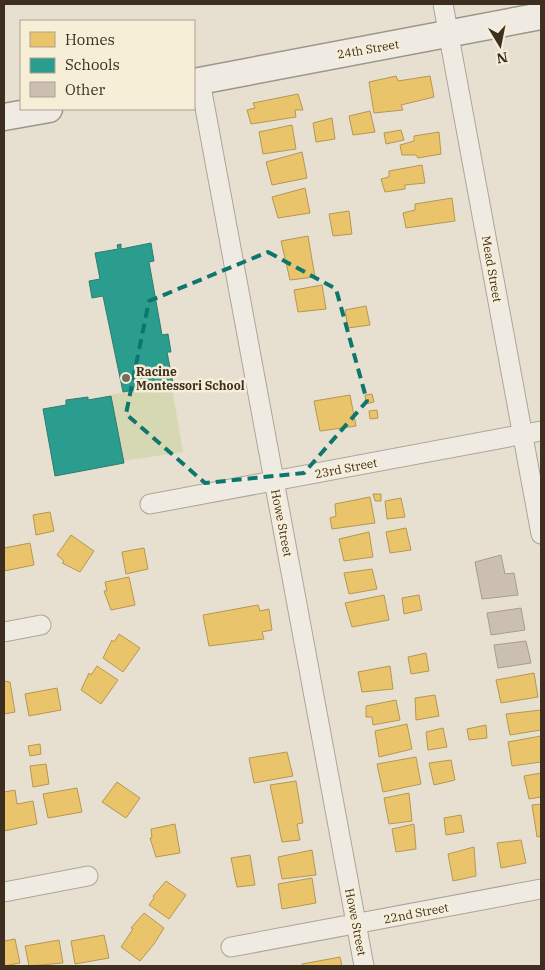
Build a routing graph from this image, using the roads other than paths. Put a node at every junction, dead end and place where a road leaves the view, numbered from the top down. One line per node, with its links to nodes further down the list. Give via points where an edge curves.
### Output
1 (443, 4): 3 (street, Mead Street)
2 (541, 16): 3 (street, 24th Street)
3 (448, 34): 4 (street, 24th Street); 8 (street, Mead Street)
4 (197, 81): 9 (street, Howe Street)
5 (43, 110): 6 (street)
6 (4, 117)
7 (541, 431): 8 (street, 23rd Street)
8 (523, 434): 9 (street, 23rd Street); 11 (street, Mead Street)
9 (274, 481): 10 (street, 23rd Street); 17 (street, Howe Street)
10 (150, 504)
11 (541, 534)
12 (41, 625): 13 (street)
13 (4, 632)
14 (88, 876): 16 (street)
15 (541, 889): 17 (street, 22nd Street)
16 (4, 892)
17 (356, 924): 18 (street, 22nd Street); 19 (street, Howe Street)
18 (231, 947)
19 (364, 966)

